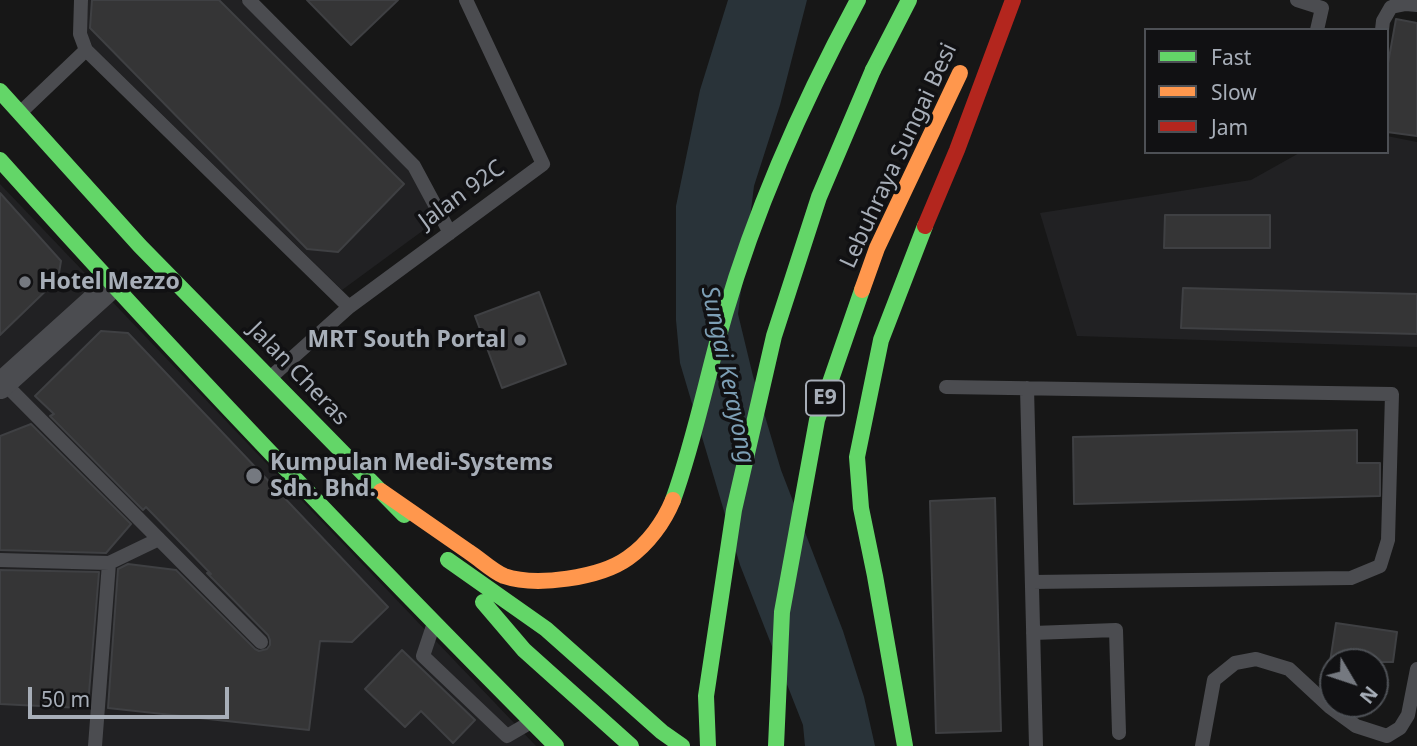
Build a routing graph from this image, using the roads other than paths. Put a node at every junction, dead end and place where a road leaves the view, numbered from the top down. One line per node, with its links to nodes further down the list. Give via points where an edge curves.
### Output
1 (81, 0): 13 (lane, via 80,34)
2 (249, 0): 18 (lane, via 414,166)
3 (466, 0): 18 (lane, Jalan 92C, via 543,164)
4 (858, 0): 25 (main road, via 828,56 754,228 725,313 684,469 666,517 648,539 627,559 601,571 528,581 502,575)
5 (909, 0): 41 (main road, bridge, via 819,197 774,336 734,510 706,696)
6 (1000, 0): 10 (main road)
7 (1013, 0): 43 (main road, via 881,340 857,457 860,508)
8 (1297, 0): 11 (lane, via 1322,8)
9 (1417, 5): 12 (lane, via 1391,7)
10 (986, 24)
11 (1317, 28)
12 (1382, 28)
13 (86, 50): 16 (lane); 20 (lane)
14 (963, 67): 42 (main road, Lebuhraya Sungai Besi / E9, bridge, via 877,248 817,420 782,612)
15 (0, 91): 16 (main road, Jalan Cheras)
16 (20, 113): 21 (main road, Jalan Cheras, via 140,246)
17 (0, 160): 19 (main road)
18 (450, 233): 20 (lane, Jalan 92C)
19 (112, 285): 22 (street); 31 (main road)
20 (349, 307): 21 (lane, Jalan 92C)
21 (270, 378): 25 (main road, Jalan Cheras)
22 (2, 385): 26 (lane)
23 (946, 387): 24 (lane)
24 (1027, 388): 30 (lane); 30 (lane, via 1392,394 1388,540 1380,566 1351,578)
25 (381, 491): 28 (main road, Jalan Cheras)
26 (159, 539): 29 (lane); 33 (lane)
27 (0, 560): 29 (lane)
28 (448, 560): 39 (main road, via 524,650); 40 (main road, Jalan Cheras, via 546,629)
29 (109, 563): 37 (lane)
30 (1032, 583): 32 (lane)
31 (434, 623): 35 (main road); 35 (lane, via 423,656 507,736)
32 (1033, 633): 36 (lane, via 1116,630); 44 (lane)
33 (261, 642)
34 (1417, 669): 45 (lane, via 1408,715 1387,736 1356,726 1289,668 1256,659 1235,663 1214,680)
35 (533, 722): 38 (main road)
36 (1119, 733)
37 (95, 746)
38 (556, 746)
39 (631, 746)
40 (682, 746)
41 (708, 746)
42 (776, 746)
43 (905, 746)
44 (1036, 746)
45 (1202, 746)

